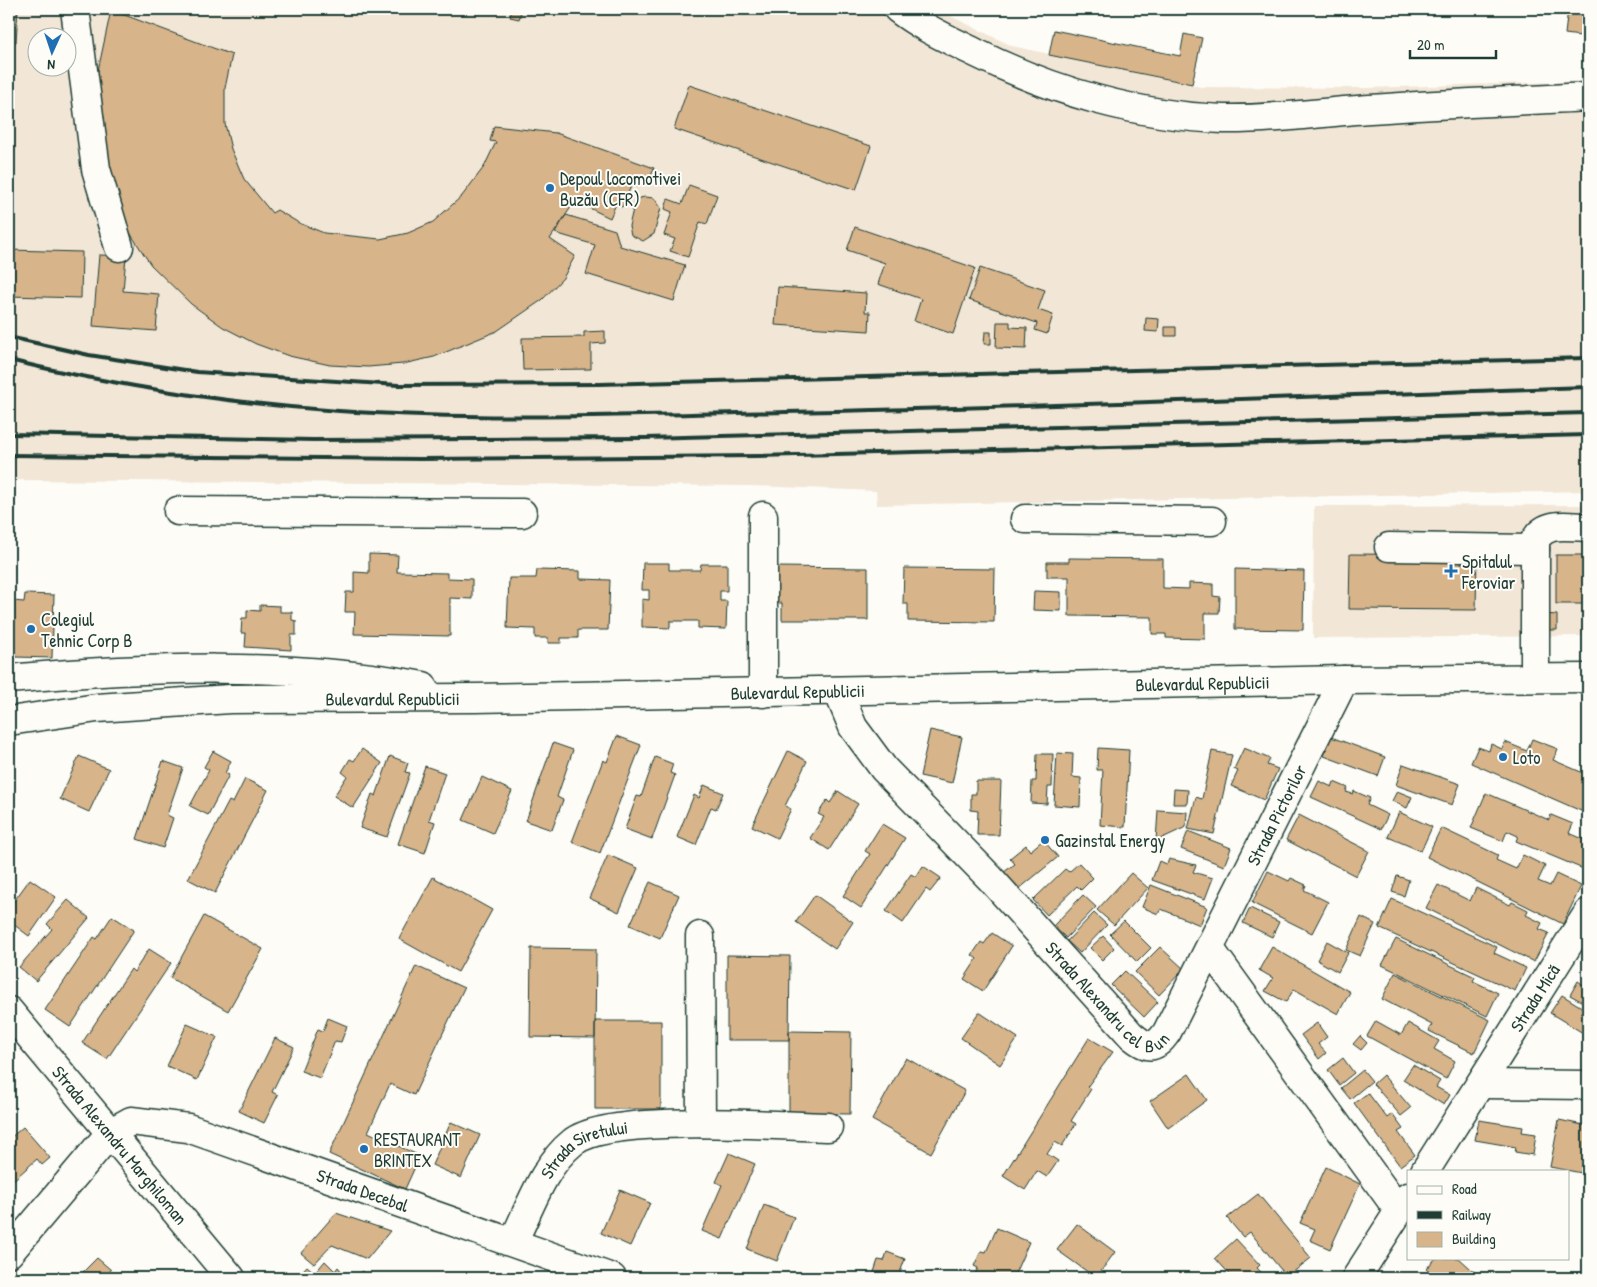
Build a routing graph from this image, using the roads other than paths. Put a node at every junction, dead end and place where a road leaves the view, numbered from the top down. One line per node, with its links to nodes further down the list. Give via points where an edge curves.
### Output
1 (75, 9): 4 (street, via 96,170)
2 (898, 9): 3 (street, via 958,44 1032,78 1095,98 1159,112 1224,119 1258,118)
3 (1588, 97)
4 (119, 247)
5 (178, 511): 6 (street)
6 (522, 513)
7 (763, 516): 18 (street)
8 (1025, 519): 9 (street)
9 (1212, 521)
10 (1588, 527): 12 (street, via 1544,528 1535,540)
11 (1389, 547): 12 (street)
12 (1535, 549): 13 (street)
13 (1535, 678): 14 (street, Bulevardul Republicii); 16 (street, Bulevardul Republicii)
14 (1588, 678)
15 (9, 679): 19 (street, via 182,669 292,671 392,680)
16 (1344, 680): 17 (street, Bulevardul Republicii); 23 (street, Strada Pictorilor)
17 (838, 691): 18 (street, Bulevardul Republicii); 23 (street, Strada Alexandru cel Bun, via 853,727 884,769 990,878 1142,1044 1152,1046 1160,1043)
18 (763, 692): 19 (street, Bulevardul Republicii)
19 (476, 698): 20 (street, Bulevardul Republicii, via 230,699 97,708)
20 (15, 720)
21 (1588, 912): 25 (street, Strada Mică)
22 (700, 936): 27 (street)
23 (1210, 949): 31 (street)
24 (9, 1011): 29 (street, Strada Alexandru Marghiloman)
25 (1482, 1084): 26 (street); 30 (street, Strada Mică)
26 (1588, 1085)
27 (700, 1123): 28 (street, Strada Siretului); 32 (street, Strada Siretului, via 596,1131 575,1141 557,1157)
28 (828, 1128)
29 (111, 1132): 32 (street, Strada Decebal, via 131,1121 188,1128); 33 (street); 34 (street, Strada Alexandru Marghiloman)
30 (1427, 1170)
31 (1404, 1204): 36 (street)
32 (513, 1242): 35 (street, Strada Decebal)
33 (9, 1252)
34 (231, 1278)
35 (612, 1278)
36 (1356, 1278)

